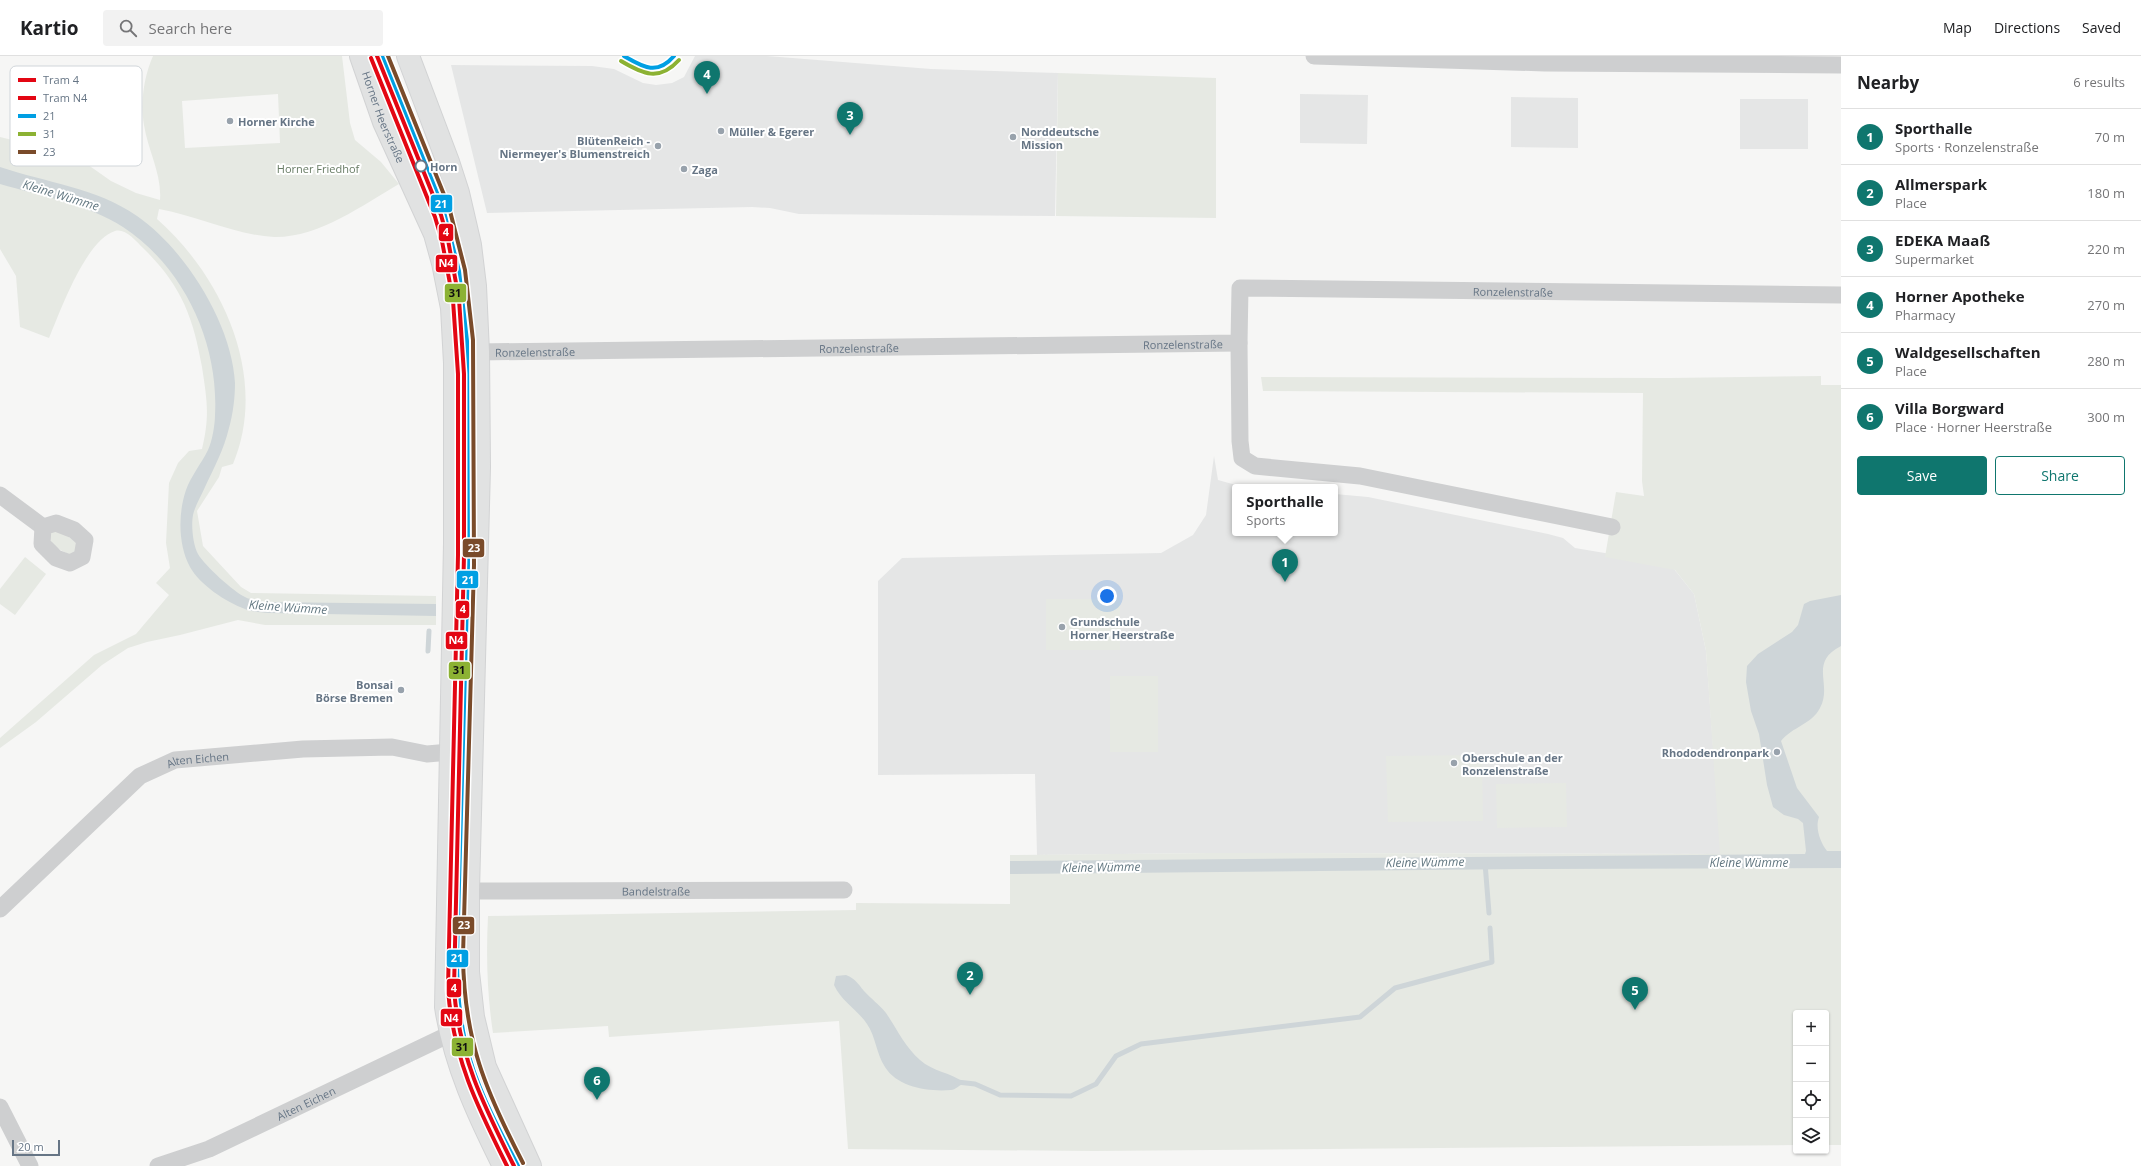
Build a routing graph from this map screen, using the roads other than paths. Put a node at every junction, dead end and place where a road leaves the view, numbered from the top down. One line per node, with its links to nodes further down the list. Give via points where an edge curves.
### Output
1 (361, 56): 11 (main road, Horner Heerstraße, via 384,122 435,234 444,263 452,308 455,543)
2 (408, 56): 7 (main road, via 448,162 470,245)
3 (1314, 56): 4 (street, via 1545,63)
4 (1841, 65)
5 (1841, 295): 6 (street, Ronzelenstraße, via 1240,288)
6 (1239, 343): 7 (street, Ronzelenstraße); 10 (street, Ronzelenstraße, via 1242,458 1255,466 1360,476)
7 (478, 352): 13 (main road, via 479,466)
8 (0, 495): 9 (street)
9 (43, 527)
10 (1612, 527)
11 (450, 752): 14 (street, Alten Eichen, via 427,754 392,747 303,749 175,760 140,776); 15 (main road, Horner Heerstraße, via 446,981)
12 (844, 890): 13 (street, Bandelstraße)
13 (468, 891): 20 (main road, via 468,972 472,1017 485,1067)
14 (0, 909)
15 (450, 1034): 18 (street, Alten Eichen, via 209,1149); 19 (main road, Horner Heerstraße, via 463,1078)
16 (0, 1107): 17 (street)
17 (30, 1166)
18 (158, 1166)
19 (504, 1166)
20 (530, 1166)

